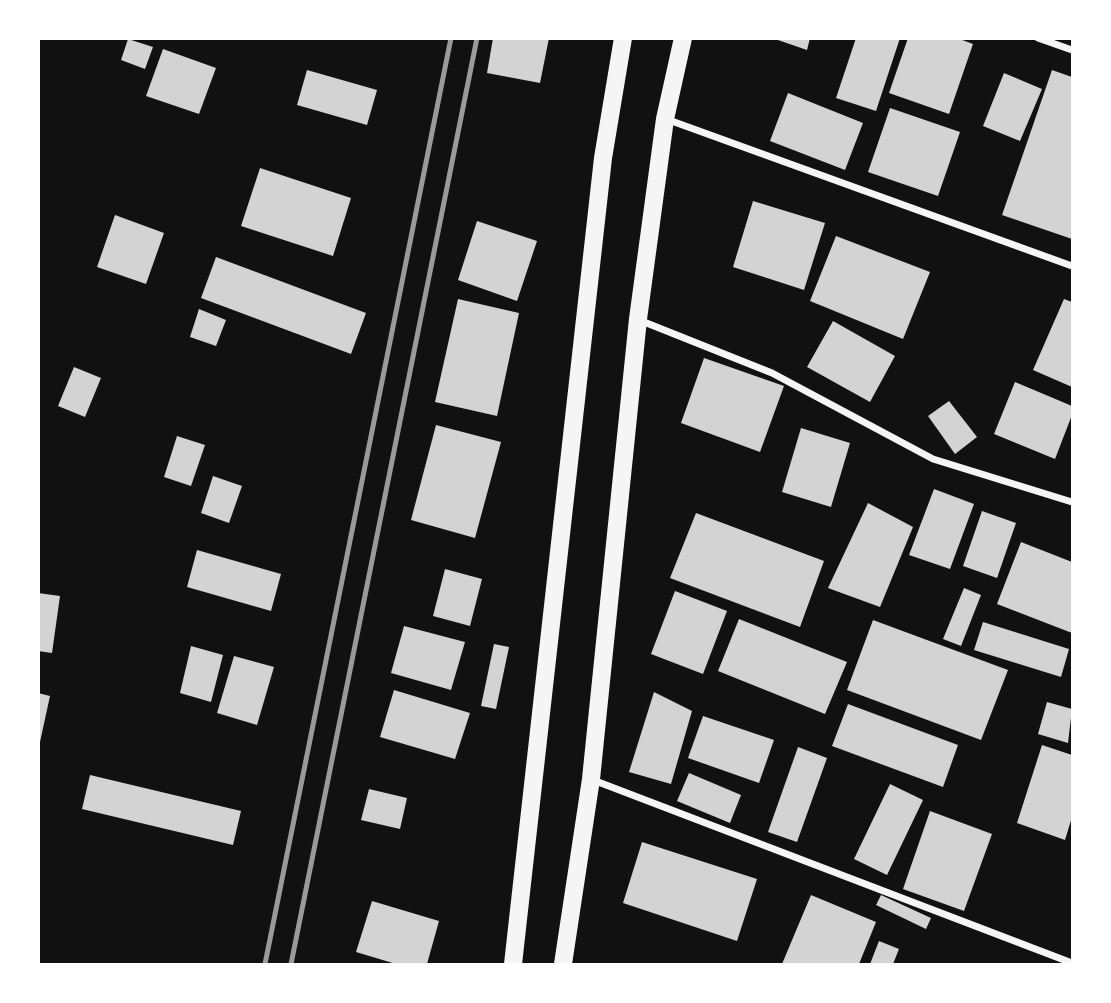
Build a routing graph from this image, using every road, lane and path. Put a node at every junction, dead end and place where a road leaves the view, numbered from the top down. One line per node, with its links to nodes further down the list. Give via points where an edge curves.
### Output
1 (624, 38): 11 (main road, via 603,158)
2 (683, 38): 5 (main road)
3 (1038, 38): 4 (street)
4 (1073, 50)
5 (665, 119): 6 (street); 7 (main road)
6 (1073, 266)
7 (638, 319): 8 (street, via 772,373 933,459); 9 (main road)
8 (1073, 502)
9 (591, 779): 10 (street); 12 (main road)
10 (1073, 963)
11 (513, 964)
12 (563, 964)

